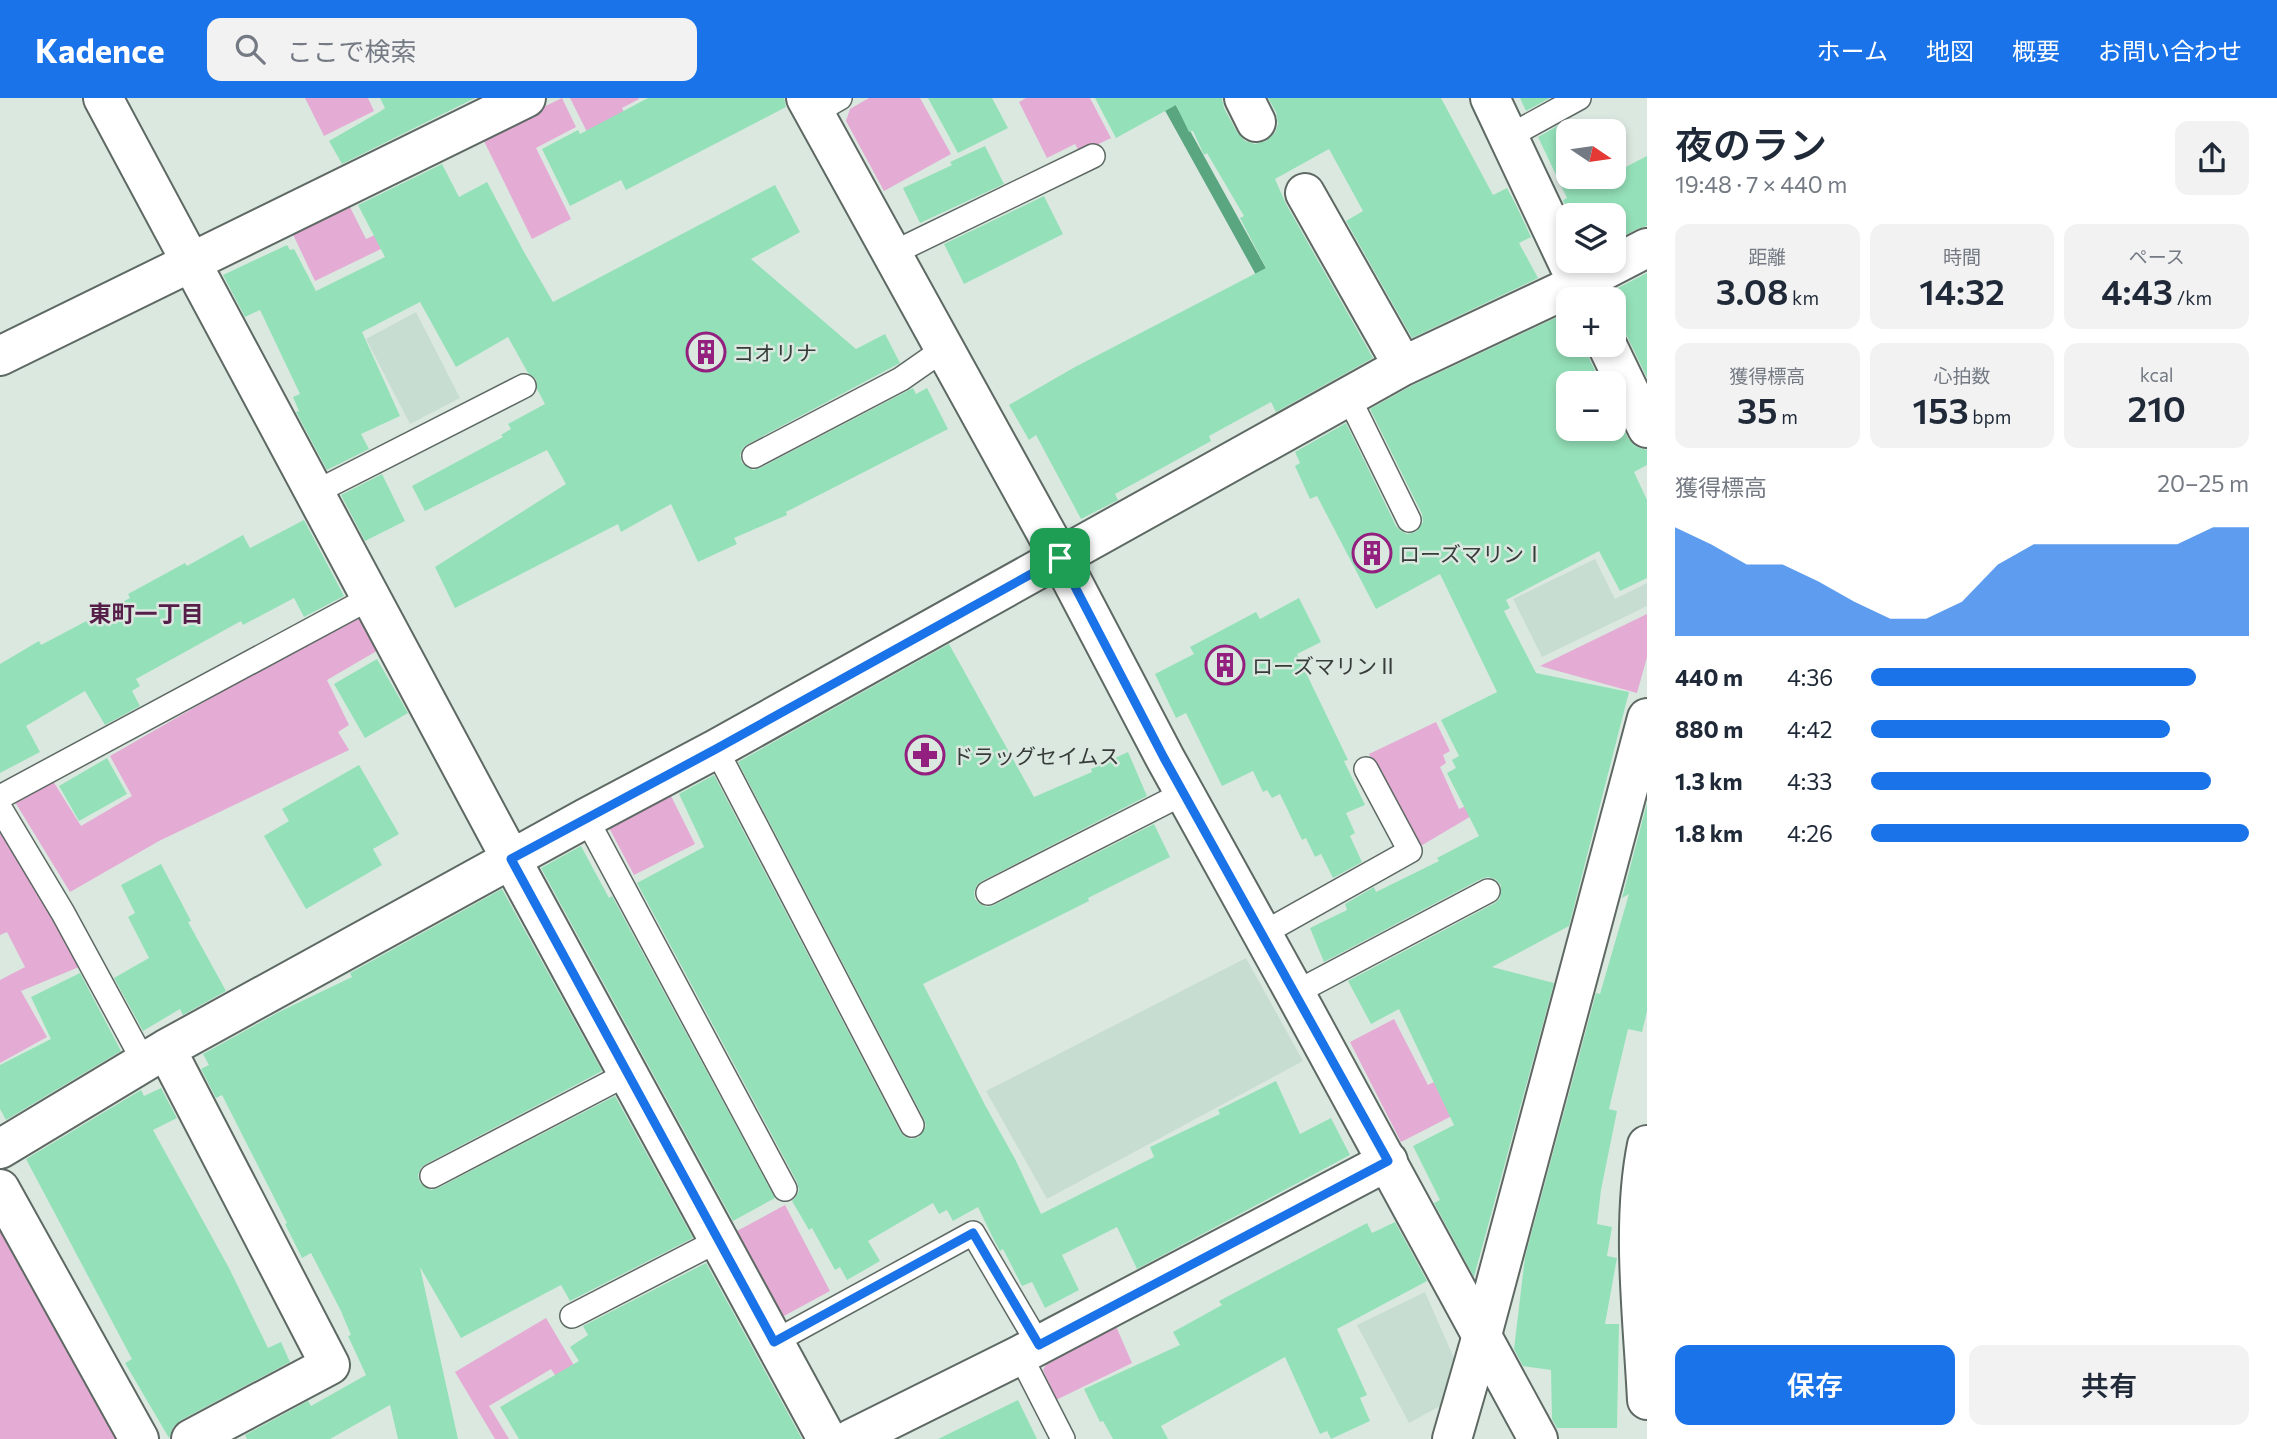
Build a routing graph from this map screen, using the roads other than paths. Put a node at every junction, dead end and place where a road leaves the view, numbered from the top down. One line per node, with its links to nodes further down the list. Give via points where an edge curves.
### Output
1 (103, 98): 11 (street)
2 (526, 98): 11 (street)
3 (1490, 98): 6 (street)
4 (1579, 98): 6 (lane)
5 (820, 103): 10 (street)
6 (1508, 137): 12 (street)
7 (1093, 156): 10 (lane)
8 (1305, 193): 18 (street)
9 (1647, 248): 13 (street)
10 (891, 254): 15 (street)
11 (191, 263): 16 (street); 23 (street)
12 (1579, 287)
13 (1588, 287)
14 (1556, 302): 18 (street)
15 (944, 349): 22 (lane, via 901,379); 25 (street)
16 (0, 356)
17 (1613, 357): 21 (street)
18 (1403, 366): 20 (street)
19 (524, 386): 23 (lane)
20 (1348, 396): 24 (lane); 25 (street)
21 (1647, 428)
22 (754, 456)
23 (314, 493): 26 (street)
24 (1409, 520)
25 (1060, 558): 28 (street); 30 (street)
26 (370, 598): 31 (lane); 34 (street)
27 (1647, 718): 50 (street)
28 (716, 749): 33 (street); 41 (lane)
29 (1366, 769): 37 (lane, via 1410,851)
30 (1184, 793): 36 (lane); 37 (street)
31 (0, 797)
32 (0, 808): 39 (lane)
33 (586, 818): 34 (street); 47 (lane)
34 (511, 859): 39 (street); 40 (street)
35 (1488, 891): 38 (lane)
36 (988, 893)
37 (1262, 934): 38 (street)
38 (1295, 993): 44 (street)
39 (155, 1056): 43 (street); 55 (street, via 330,1365)
40 (629, 1073): 45 (lane); 48 (street)
41 (912, 1125)
42 (1647, 1145): 53 (street, via 1640,1178)
43 (0, 1149)
44 (1388, 1161): 50 (street); 52 (street)
45 (432, 1175)
46 (0, 1189): 54 (street)
47 (785, 1189)
48 (719, 1240): 49 (lane); 51 (street)
49 (572, 1316)
50 (1482, 1335): 59 (street); 60 (street)
51 (774, 1342): 52 (lane, via 973,1233); 56 (street)
52 (1030, 1350): 57 (street); 58 (lane)
53 (1647, 1400)
54 (139, 1439)
55 (191, 1439)
56 (827, 1439)
57 (851, 1439)
58 (1063, 1439)
59 (1452, 1439)
60 (1538, 1439)

